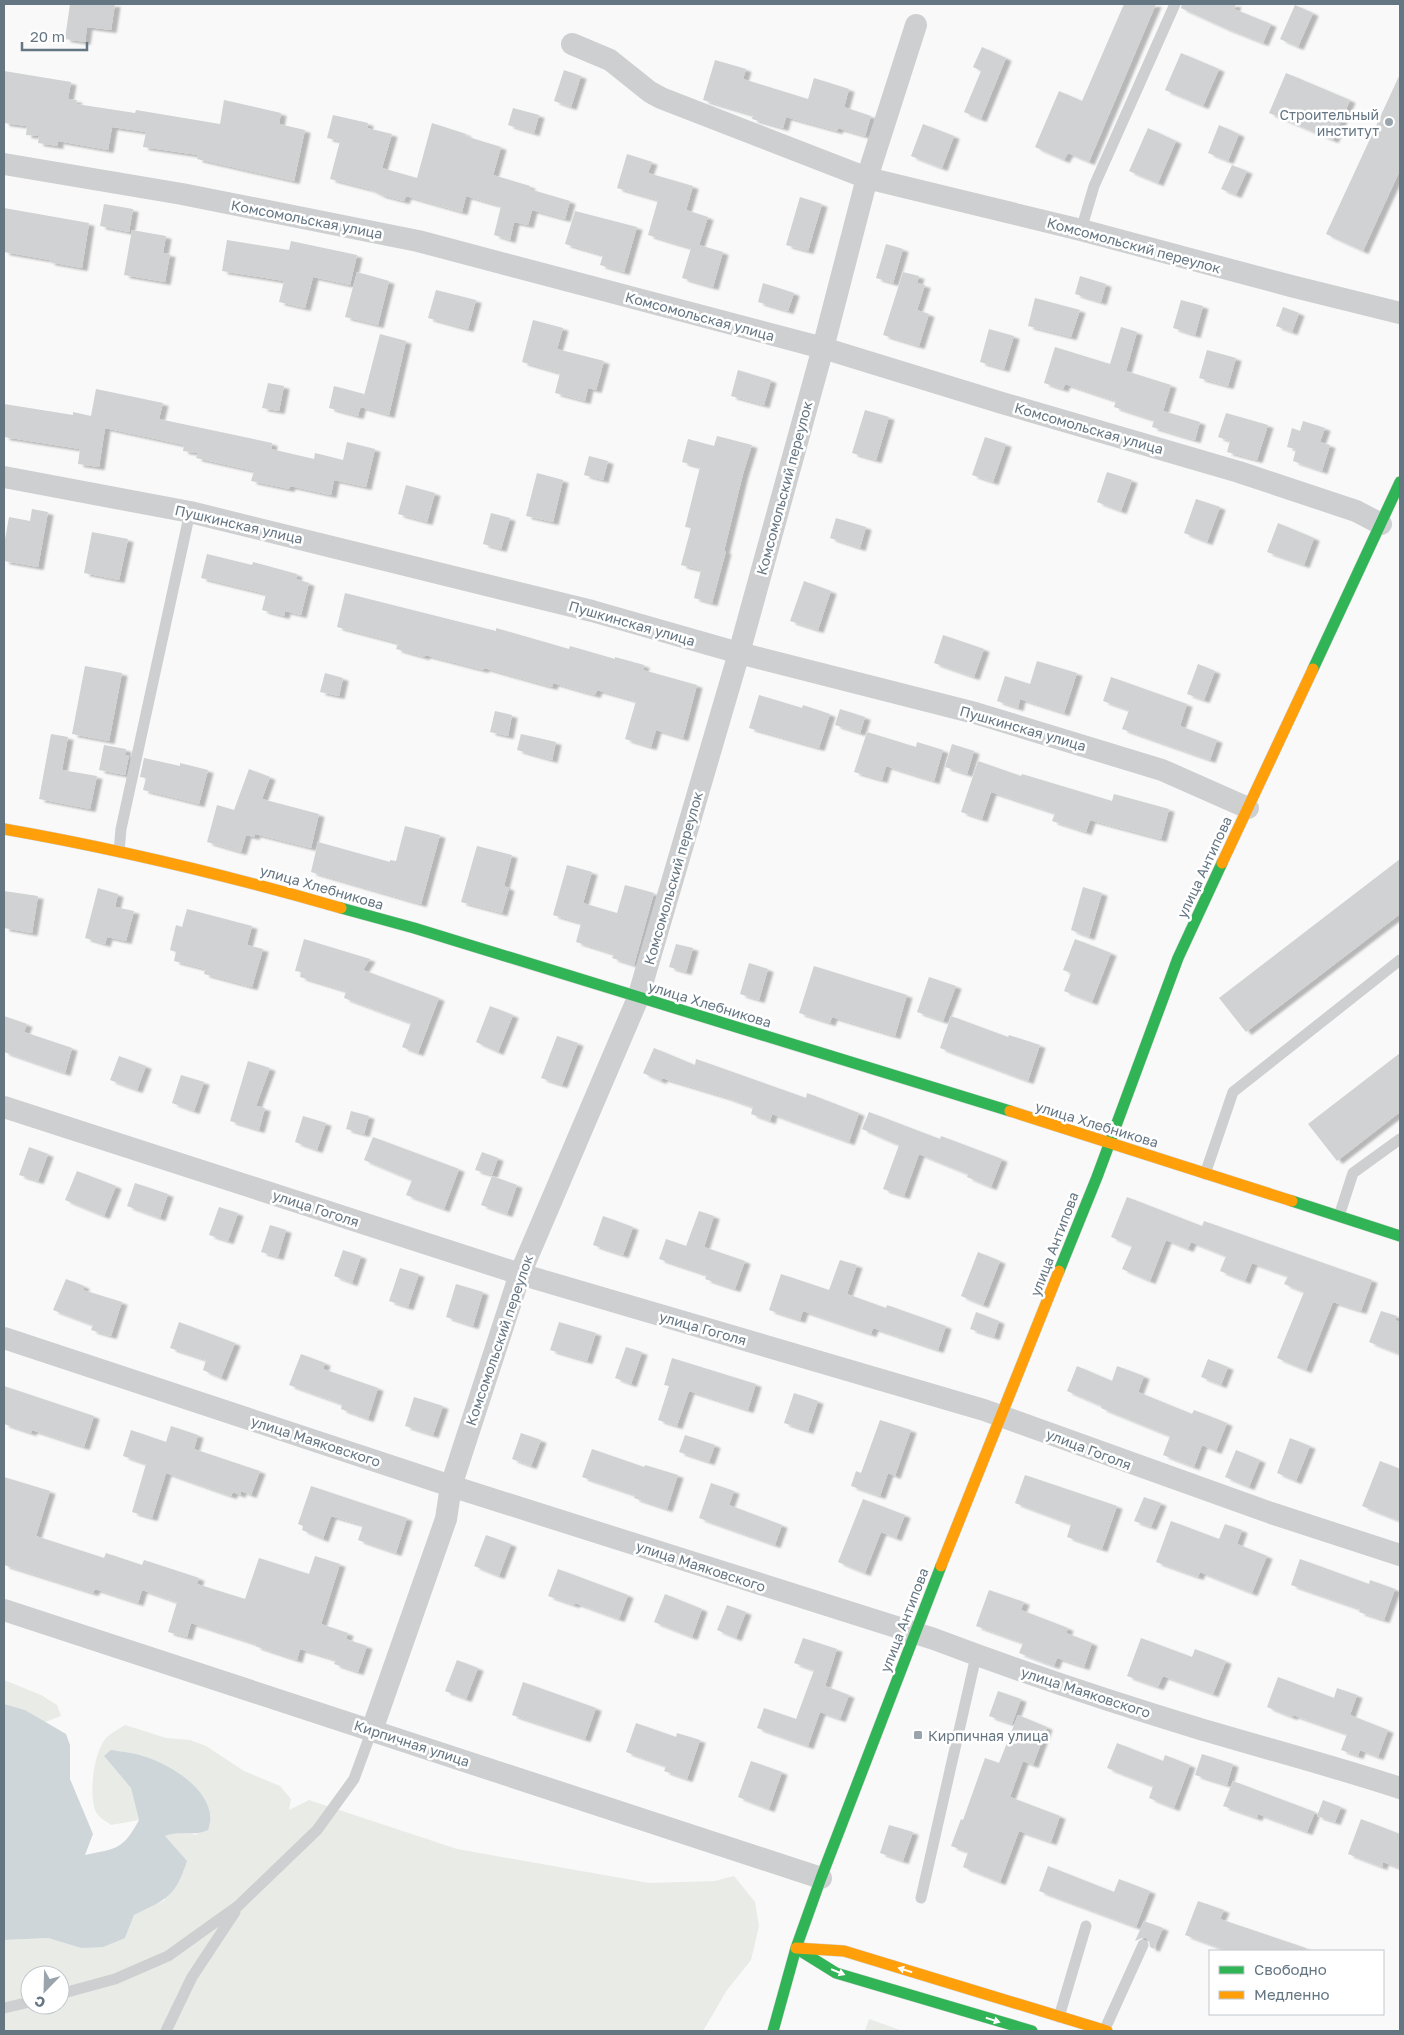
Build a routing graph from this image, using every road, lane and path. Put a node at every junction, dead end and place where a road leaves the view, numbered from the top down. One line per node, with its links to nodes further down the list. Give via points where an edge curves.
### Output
1 (1174, 4): 6 (lane, via 1094,186)
2 (916, 25): 5 (street, Комсомольский переулок)
3 (572, 44): 5 (street, Комсомольский переулок, via 610,60 661,98)
4 (4, 164): 8 (street, Комсомольская улица, via 182,194 418,241)
5 (867, 178): 6 (street, Комсомольский переулок); 8 (street, Комсомольский переулок)
6 (1081, 230): 7 (street, Комсомольский переулок)
7 (1400, 313)
8 (823, 348): 12 (street, Комсомольская улица, via 1256,477 1356,511); 13 (street, Комсомольский переулок)
9 (4, 477): 11 (street, Пушкинская улица)
10 (1400, 482): 12 (street, улица Антипова)
11 (190, 512): 13 (street, Пушкинская улица, via 582,608); 16 (lane, via 121,829)
12 (1381, 524): 14 (street, улица Антипова)
13 (739, 653): 14 (street, Пушкинская улица, via 975,713 1162,770); 18 (street, Комсомольский переулок)
14 (1248, 808): 21 (street, улица Антипова, via 1178,958)
15 (4, 829): 16 (street, улица Хлебникова)
16 (119, 852): 18 (street, улица Хлебникова, via 236,878 414,928)
17 (1400, 960): 22 (lane, via 1233,1092)
18 (638, 998): 21 (street, улица Хлебникова); 25 (street, Комсомольский переулок)
19 (4, 1107): 25 (street, улица Гоголя)
20 (1400, 1139): 23 (lane, via 1353,1173)
21 (1110, 1142): 22 (street, улица Хлебникова); 27 (street, улица Антипова)
22 (1205, 1174): 23 (street, улица Хлебникова)
23 (1339, 1216): 24 (street, улица Хлебникова)
24 (1400, 1236)
25 (520, 1274): 27 (street, улица Гоголя); 28 (street, Комсомольский переулок)
26 (4, 1338): 28 (street, улица Маяковского)
27 (1001, 1417): 29 (street, улица Гоголя, via 1270,1514); 31 (street, улица Антипова)
28 (451, 1486): 31 (street, улица Маяковского); 33 (street, Комсомольский переулок, via 446,1519)
29 (1400, 1555)
30 (4, 1610): 33 (street, Кирпичная улица)
31 (915, 1634): 32 (street, улица Маяковского); 35 (street, улица Антипова)
32 (976, 1656): 34 (street, улица Маяковского, via 1195,1728); 36 (lane)
33 (372, 1730): 35 (street, Кирпичная улица); 37 (lane, via 354,1779 317,1830)
34 (1400, 1788)
35 (821, 1878): 40 (street, улица Антипова)
36 (920, 1898)
37 (238, 1906): 41 (lane, via 168,1956 115,1979); 45 (lane, via 192,1977)
38 (1086, 1926): 44 (lane)
39 (1143, 1944): 48 (lane)
40 (796, 1948): 44 (street, one-way to 40, via 844,1951); 46 (street, улица Антипова); 47 (street, one-way to 47, via 836,1973)
41 (70, 1991)
42 (20, 2004): 43 (lane)
43 (4, 2008)
44 (1059, 2017): 48 (street)
45 (166, 2031)
46 (773, 2031)
47 (1032, 2031)
48 (1105, 2031)

